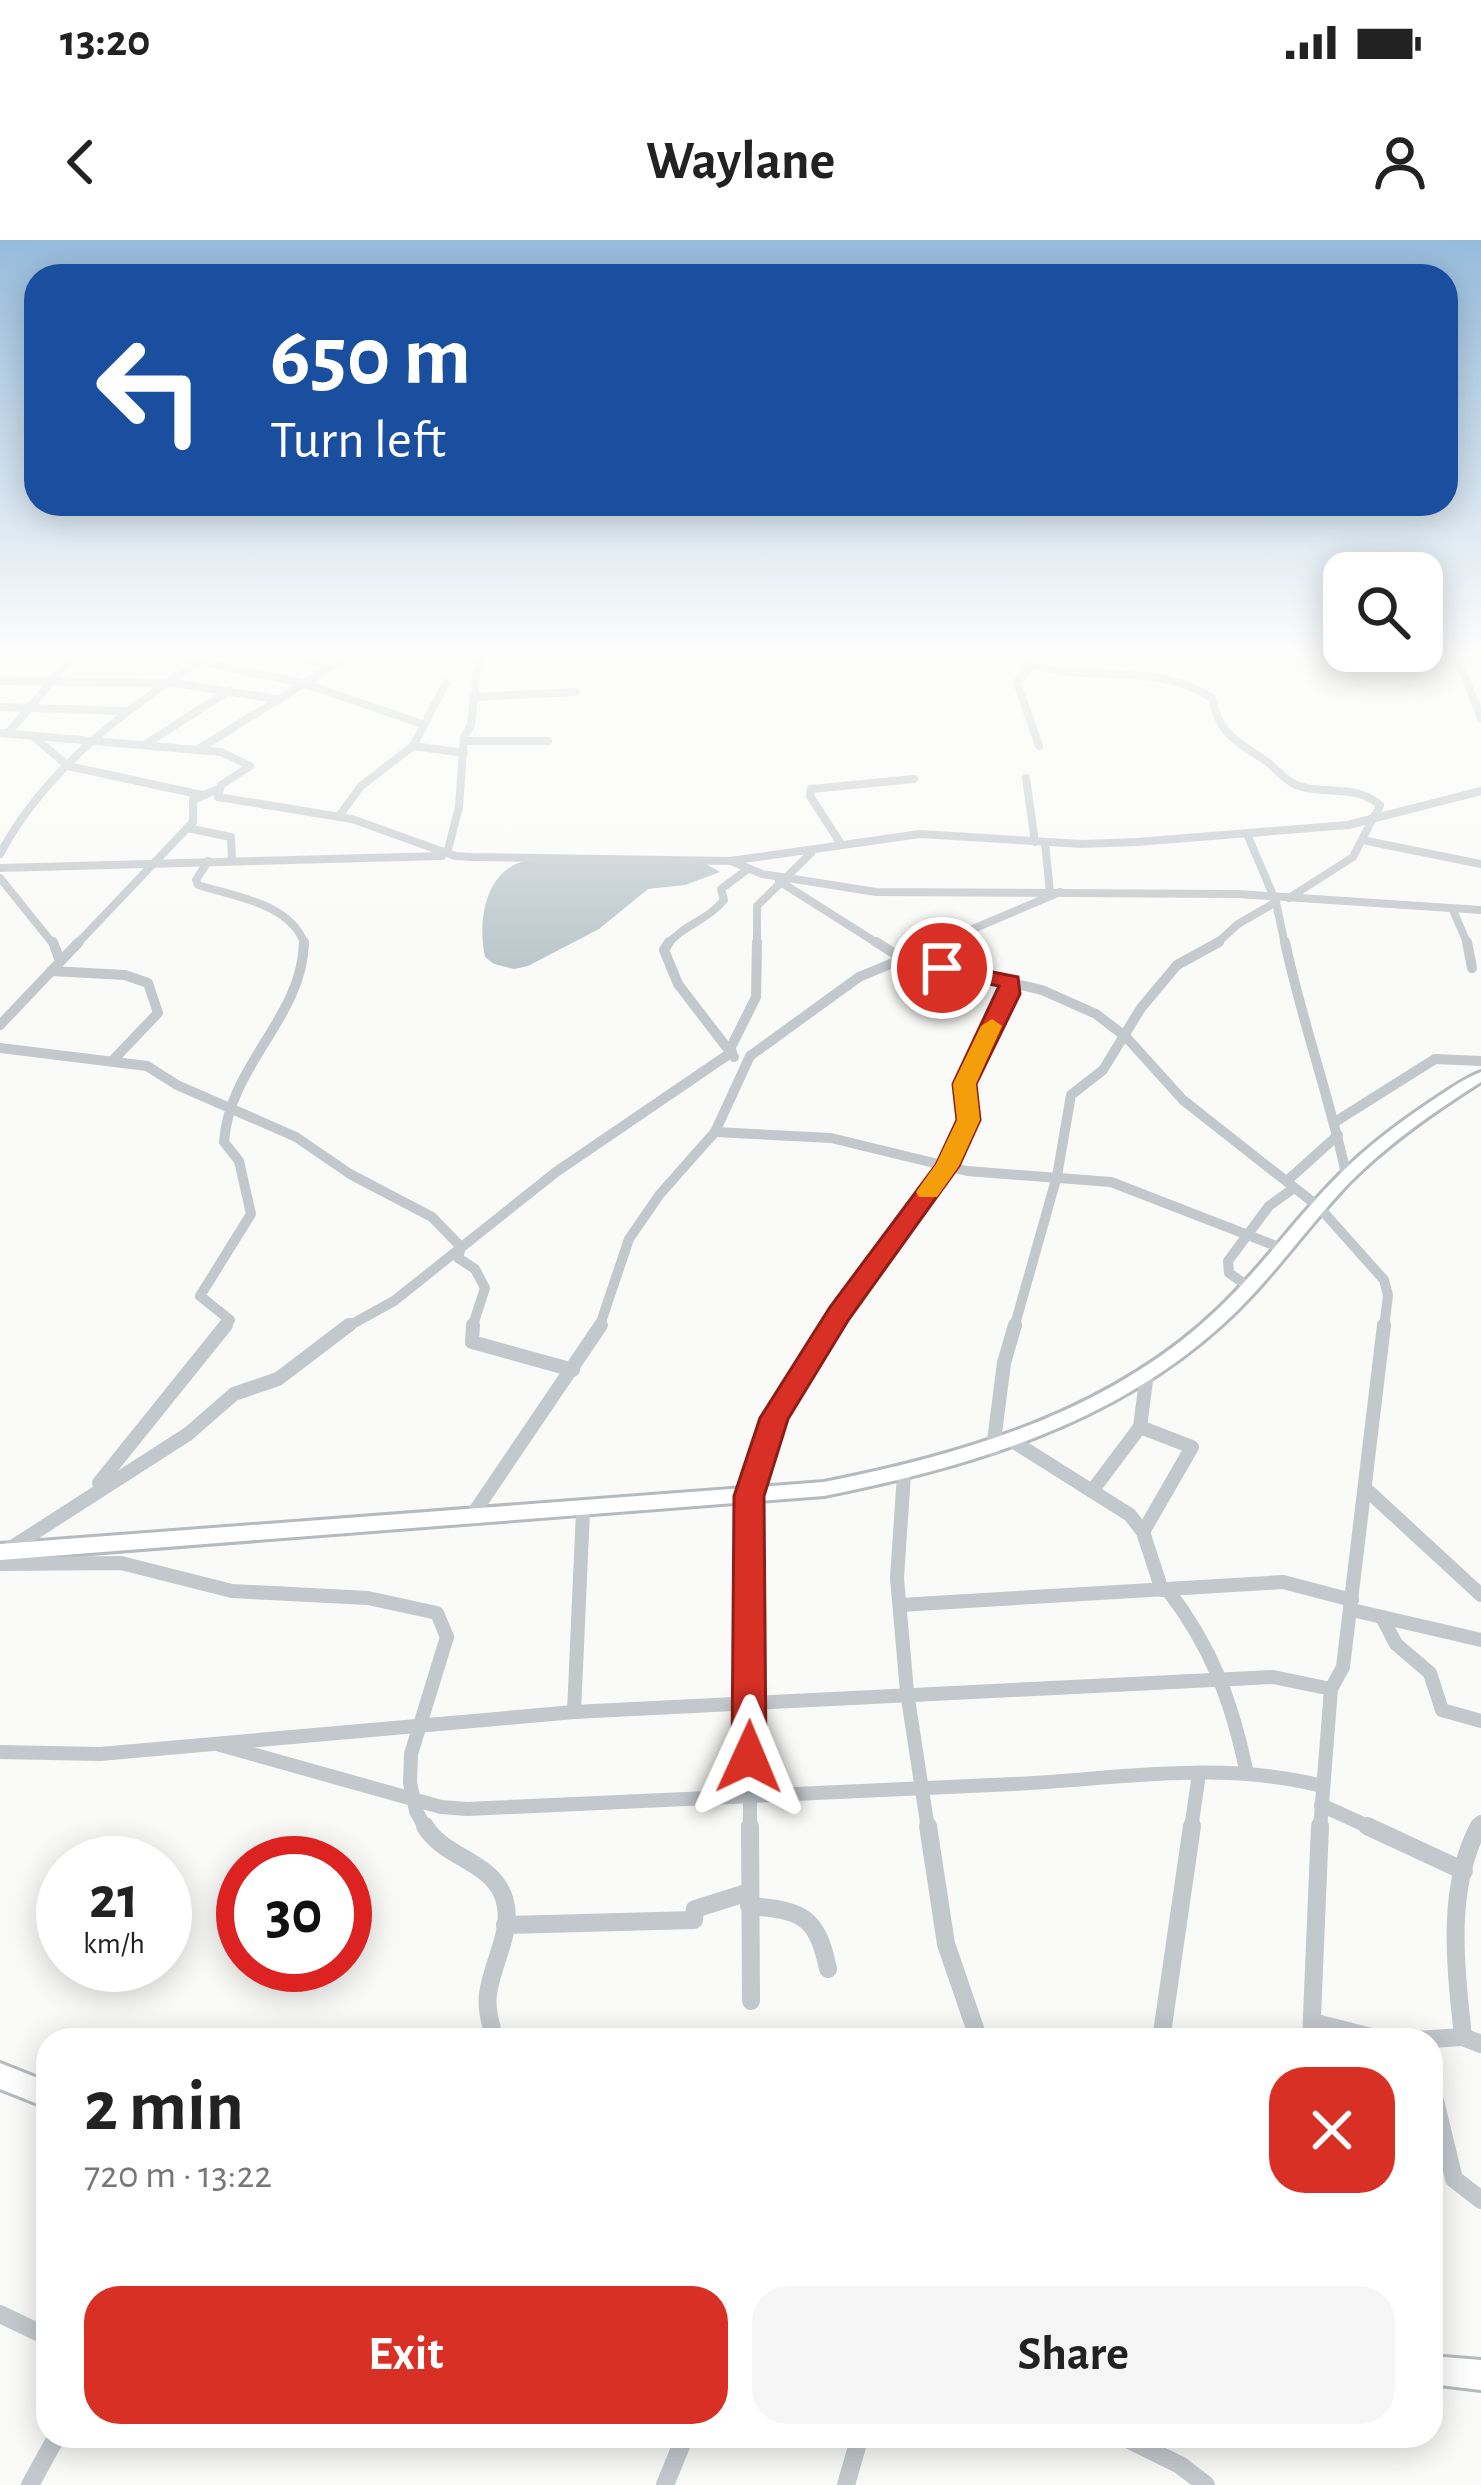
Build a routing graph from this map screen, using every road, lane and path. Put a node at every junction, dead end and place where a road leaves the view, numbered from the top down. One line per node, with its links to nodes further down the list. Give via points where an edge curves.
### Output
1 (56, 756): 7 (street)
2 (80, 756): 7 (street)
3 (229, 756): 11 (street, via 250,766)
4 (400, 756): 13 (street)
5 (464, 756): 23 (street)
6 (1255, 756): 14 (street, via 1296,786 1367,794 1381,805)
7 (68, 766): 12 (street); 22 (street, via 23,811)
8 (914, 778): 19 (street, via 811,789)
9 (1026, 778): 18 (street)
10 (1481, 791): 14 (street)
11 (217, 793): 12 (street); 13 (street)
12 (201, 795): 15 (street)
13 (339, 816): 23 (street)
14 (1375, 816): 16 (street); 17 (street)
15 (187, 827): 24 (street, via 231,838); 27 (street)
16 (1246, 834): 18 (street); 38 (street)
17 (1367, 841): 28 (street); 37 (street, via 1343,868)
18 (1040, 842): 19 (street, via 934,834); 36 (street)
19 (841, 844): 20 (street)
20 (817, 849): 21 (street); 29 (street)
21 (786, 853): 25 (street); 29 (street)
22 (0, 854)
23 (451, 855): 24 (street); 25 (street)
24 (232, 861): 26 (street)
25 (730, 861): 31 (street)
26 (208, 862): 27 (street); 57 (street, via 198,886 277,910 305,944 300,980)
27 (149, 864): 30 (street); 43 (street)
28 (1481, 864)
29 (795, 866): 33 (street); 34 (street)
30 (0, 868)
31 (748, 869): 33 (street); 52 (street, via 721,889 717,911 673,932 664,950 678,984)
32 (0, 878): 43 (street, via 51,937)
33 (781, 879): 34 (street); 42 (street); 52 (street, via 757,906 756,997)
34 (798, 880): 35 (street, via 876,892)
35 (1005, 892): 36 (street); 39 (street)
36 (1055, 892): 38 (street); 39 (street)
37 (1289, 897): 38 (street); 40 (street)
38 (1275, 902): 50 (street, via 1177,964); 58 (street)
39 (1024, 907): 42 (street)
40 (1453, 910): 41 (street); 44 (street)
41 (1481, 910)
42 (900, 957): 46 (street); 55 (street, via 791,1022)
43 (60, 961): 45 (street)
44 (1472, 968)
45 (51, 971): 49 (street); 53 (street, via 148,983 158,1013)
46 (1010, 982): 47 (street); 48 (street)
47 (1042, 990): 48 (street); 50 (street)
48 (1003, 1007): 60 (street, via 964,1084 968,1120)
49 (0, 1025)
50 (1126, 1037): 61 (street, via 1071,1095); 63 (street, via 1183,1100)
51 (0, 1048): 53 (street)
52 (731, 1050): 55 (street); 66 (street)
53 (114, 1059): 57 (street, via 147,1066)
54 (1481, 1061): 58 (street, via 1435,1059)
55 (740, 1070): 59 (street)
56 (1481, 1076): 62 (main road)
57 (226, 1108): 66 (street, via 296,1137 432,1217); 76 (street, via 224,1142 239,1161 251,1214 200,1296 230,1320)
58 (1337, 1129): 62 (street); 63 (street)
59 (715, 1132): 60 (street, via 831,1138); 69 (street, via 629,1239 602,1323)
60 (947, 1166): 61 (street); 77 (street, via 804,1368 775,1418)
61 (1057, 1176): 65 (street, via 1135,1188); 72 (street, via 1004,1363)
62 (1347, 1178): 64 (main road)
63 (1291, 1184): 64 (street); 65 (street)
64 (1319, 1208): 67 (main road); 75 (street, via 1374,1265 1388,1294)
65 (1250, 1234): 67 (street); 68 (street, via 1226,1267)
66 (461, 1247): 69 (street, via 458,1258 485,1288 472,1342); 76 (street, via 278,1379 234,1394 188,1434)
67 (1284, 1249): 68 (main road)
68 (1249, 1287): 70 (main road)
69 (573, 1370): 79 (street)
70 (1147, 1372): 71 (street); 72 (main road)
71 (1139, 1426): 74 (street); 80 (street, via 1192,1448)
72 (1002, 1444): 73 (main road); 74 (street)
73 (904, 1474): 77 (main road); 84 (street)
74 (1092, 1491): 80 (street)
75 (1368, 1491): 83 (street); 85 (street)
76 (92, 1492): 81 (street)
77 (749, 1496): 78 (main road); 91 (street)
78 (583, 1510): 79 (main road); 92 (street)
79 (470, 1519): 81 (main road)
80 (1143, 1532): 82 (street)
81 (2, 1556): 94 (street, via 137,1566 239,1592 418,1605 437,1613 447,1637)
82 (1164, 1589): 84 (street); 85 (street, via 1283,1582); 88 (street, via 1206,1637)
83 (1481, 1595)
84 (900, 1604): 90 (street)
85 (1352, 1605): 86 (street); 89 (street, via 1343,1667)
86 (1382, 1616): 87 (street); 93 (street, via 1396,1644 1430,1673 1442,1709)
87 (1481, 1640)
88 (1228, 1680): 89 (street, via 1273,1677); 90 (street); 98 (street)
89 (1331, 1688): 101 (street)
90 (907, 1692): 91 (street); 99 (street)
91 (750, 1701): 92 (street); 100 (street)
92 (574, 1712): 94 (street)
93 (1481, 1721)
94 (417, 1724): 95 (street); 102 (street)
95 (213, 1743): 96 (street, via 100,1754); 102 (street)
96 (0, 1752)
97 (1199, 1774): 98 (street); 99 (street); 111 (street)
98 (1247, 1774): 101 (street, via 1283,1776)
99 (924, 1788): 100 (street); 110 (street, via 946,1944)
100 (747, 1796): 102 (street, via 467,1810); 105 (street)
101 (1321, 1796): 104 (street); 112 (street)
102 (411, 1798): 106 (street, via 436,1841 499,1884)
103 (1481, 1822): 104 (street)
104 (1464, 1871): 113 (street, via 1456,1962)
105 (749, 1899): 106 (street, via 695,1910 694,1920); 107 (street, via 803,1916 821,1931); 108 (street)
106 (506, 1925): 109 (street, via 488,1993)
107 (828, 1969)
108 (751, 2001)
109 (493, 2028)
110 (976, 2028)
111 (1164, 2028)
112 (1312, 2028)
113 (1472, 2040)
114 (0, 2076): 115 (main road)
115 (36, 2090)
116 (1443, 2107): 117 (street, via 1444,2165 1452,2183)
117 (1481, 2200)
118 (0, 2314): 119 (street)
119 (36, 2331)
120 (1443, 2371): 121 (main road)
121 (1481, 2375)
122 (50, 2448): 126 (street)
123 (680, 2448): 127 (street)
124 (857, 2448): 128 (street)
125 (1145, 2448): 129 (street)
126 (30, 2485)
127 (666, 2485)
128 (846, 2485)
129 (1206, 2485)

